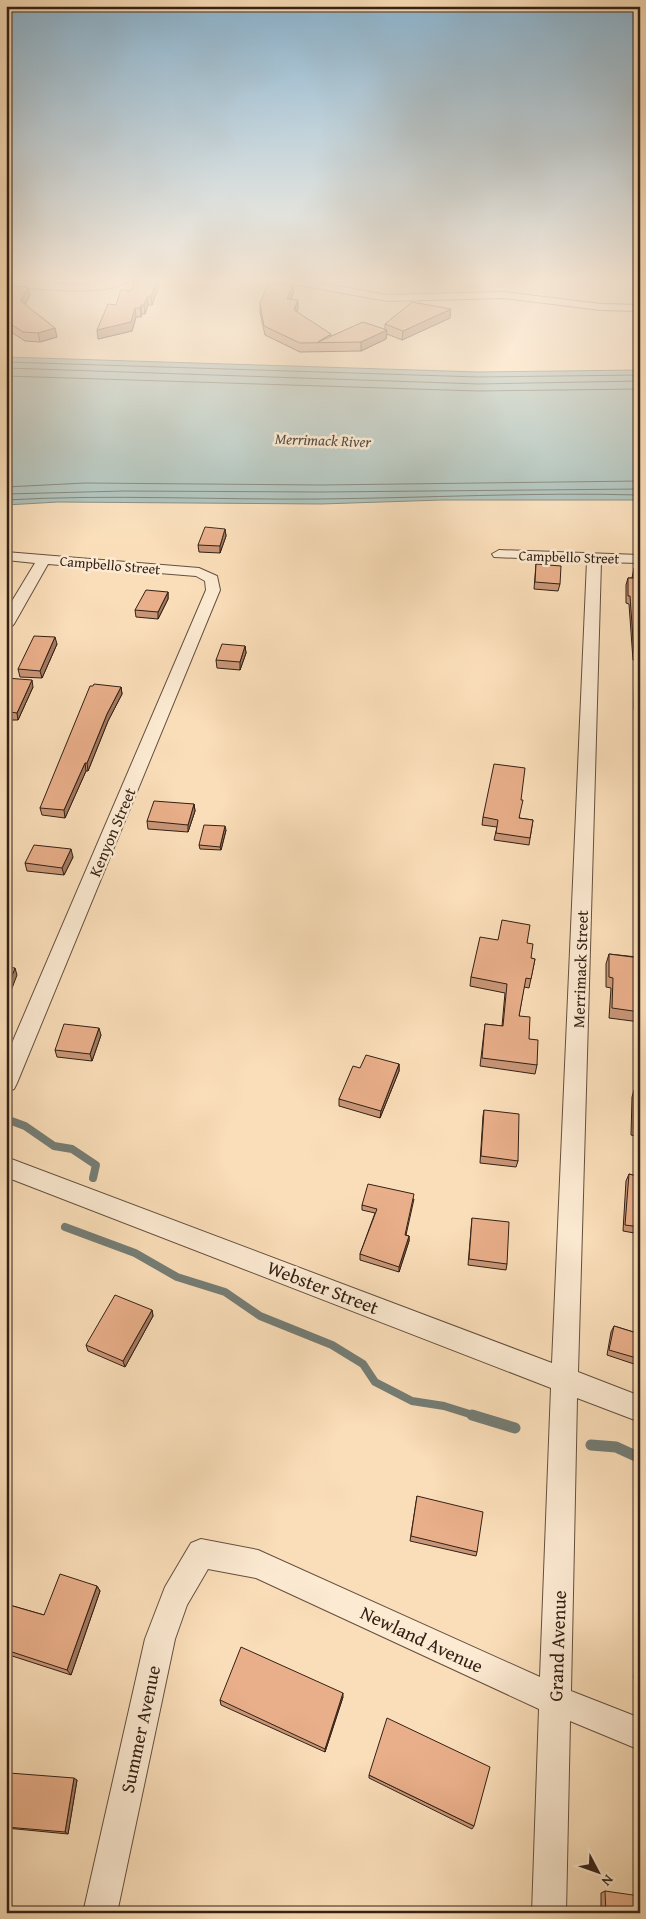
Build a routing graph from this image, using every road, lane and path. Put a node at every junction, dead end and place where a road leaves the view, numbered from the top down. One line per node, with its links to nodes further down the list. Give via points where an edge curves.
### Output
1 (499, 554): 3 (street, Campbello Street)
2 (6, 556): 5 (street, Campbello Street)
3 (594, 558): 4 (street, Campbello Street); 10 (street, Merrimack Street)
4 (640, 558)
5 (44, 559): 6 (street, Campbello Street, via 199,572); 7 (street)
6 (212, 579): 8 (street, Kenyon Street, via 213,590)
7 (6, 624)
8 (6, 1083)
9 (6, 1167): 10 (street, Webster Street)
10 (564, 1380): 11 (street, Webster Street); 13 (street, Grand Avenue)
11 (640, 1409)
12 (201, 1553): 13 (street, Newland Avenue, via 258,1564); 15 (street, Summer Avenue, via 175,1597 160,1639)
13 (555, 1700): 14 (street, Newland Avenue); 16 (street, Grand Avenue)
14 (640, 1734)
15 (100, 1913)
16 (549, 1913)

